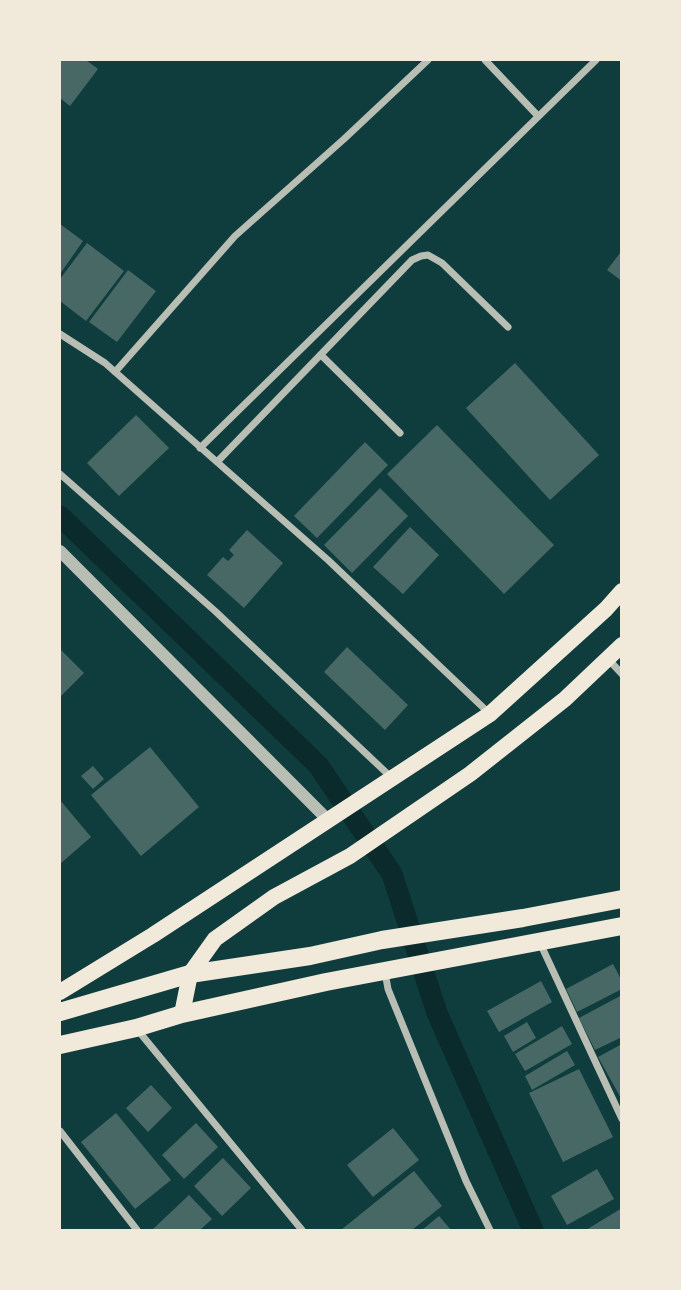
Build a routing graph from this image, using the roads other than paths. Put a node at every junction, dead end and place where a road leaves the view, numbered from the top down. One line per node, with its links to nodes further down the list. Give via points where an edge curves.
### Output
1 (428, 60): 8 (street, via 235,236)
2 (485, 60): 4 (street)
3 (596, 60): 4 (street)
4 (538, 116): 10 (street)
5 (508, 327): 7 (street, via 436,258 421,256)
6 (60, 334): 8 (street)
7 (321, 355): 9 (street); 11 (street)
8 (115, 372): 10 (street)
9 (400, 433)
10 (200, 447): 11 (street)
11 (217, 462): 18 (street)
12 (60, 474): 19 (street, via 215,611)
13 (60, 551): 20 (street)
14 (621, 591): 18 (main road)
15 (621, 645): 16 (main road)
16 (608, 659): 17 (street); 25 (main road, via 470,774 351,856 274,897 215,939)
17 (621, 674)
18 (491, 714): 19 (main road)
19 (391, 781): 20 (main road)
20 (329, 821): 26 (main road)
21 (621, 899): 25 (highway)
22 (621, 926): 23 (highway)
23 (540, 942): 24 (highway); 31 (street)
24 (385, 971): 28 (highway); 35 (street, via 388,989)
25 (190, 974): 27 (highway); 28 (main road)
26 (60, 992)
27 (60, 1012)
28 (183, 1014): 29 (highway)
29 (136, 1028): 30 (highway); 34 (street)
30 (60, 1045)
31 (621, 1119)
32 (60, 1131): 33 (street)
33 (136, 1230)
34 (302, 1230)
35 (490, 1230)

